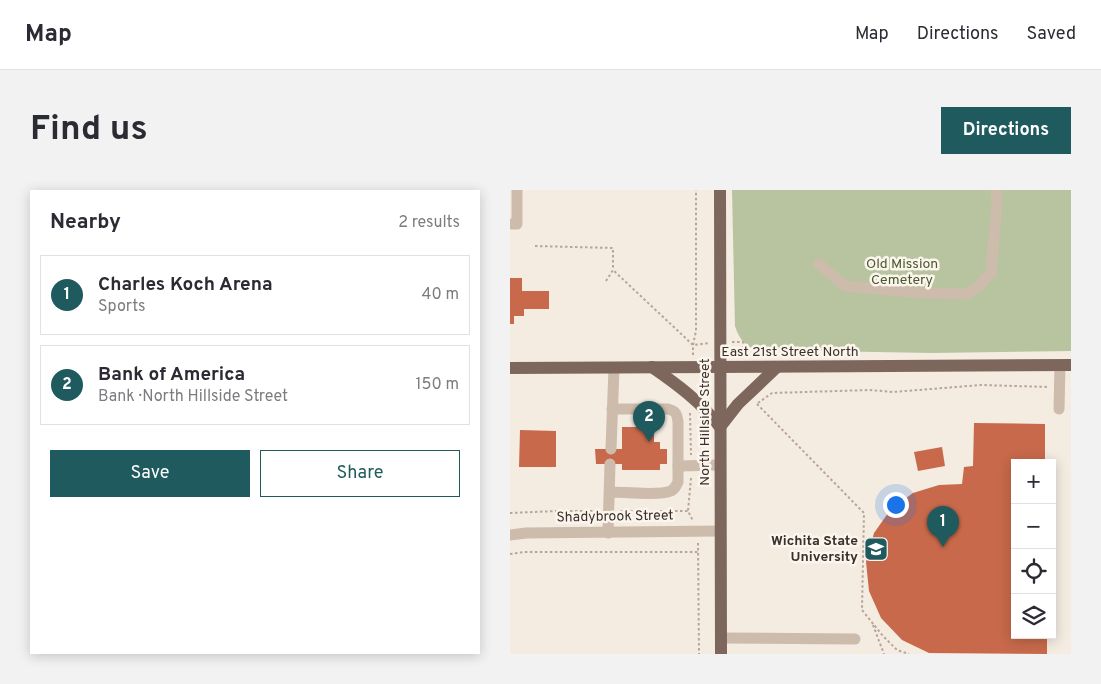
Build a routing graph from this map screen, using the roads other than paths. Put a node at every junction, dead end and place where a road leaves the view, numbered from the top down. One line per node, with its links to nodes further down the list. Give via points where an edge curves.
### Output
1 (517, 190): 4 (street, via 517,224)
2 (720, 190): 10 (main road, North Hillside Street)
3 (996, 190): 5 (street, via 991,273 967,294 845,286)
4 (510, 224)
5 (818, 264)
6 (1066, 365): 11 (main road, East 21st Street North); 13 (street, via 1060,385)
7 (510, 368): 8 (main road, East 21st Street North)
8 (614, 368): 9 (main road, East 21st Street North); 12 (street)
9 (652, 368): 10 (main road, East 21st Street North); 14 (main road, via 691,395)
10 (720, 368): 11 (main road, East 21st Street North); 14 (main road, North Hillside Street)
11 (776, 368): 14 (main road, via 752,399 738,404)
12 (612, 409): 15 (street); 18 (street, via 674,411 678,422)
13 (1059, 409)
14 (720, 427): 17 (main road, North Hillside Street)
15 (611, 449)
16 (610, 464): 19 (street)
17 (720, 465): 18 (street); 20 (main road, North Hillside Street)
18 (678, 466): 19 (street, via 678,482 671,491)
19 (610, 492): 21 (street)
20 (720, 530): 21 (street, Shadybrook Street); 23 (main road, North Hillside Street)
21 (608, 533): 22 (street, Shadybrook Street)
22 (510, 535)
23 (720, 638): 24 (street); 25 (main road, North Hillside Street)
24 (855, 639)
25 (720, 654)

